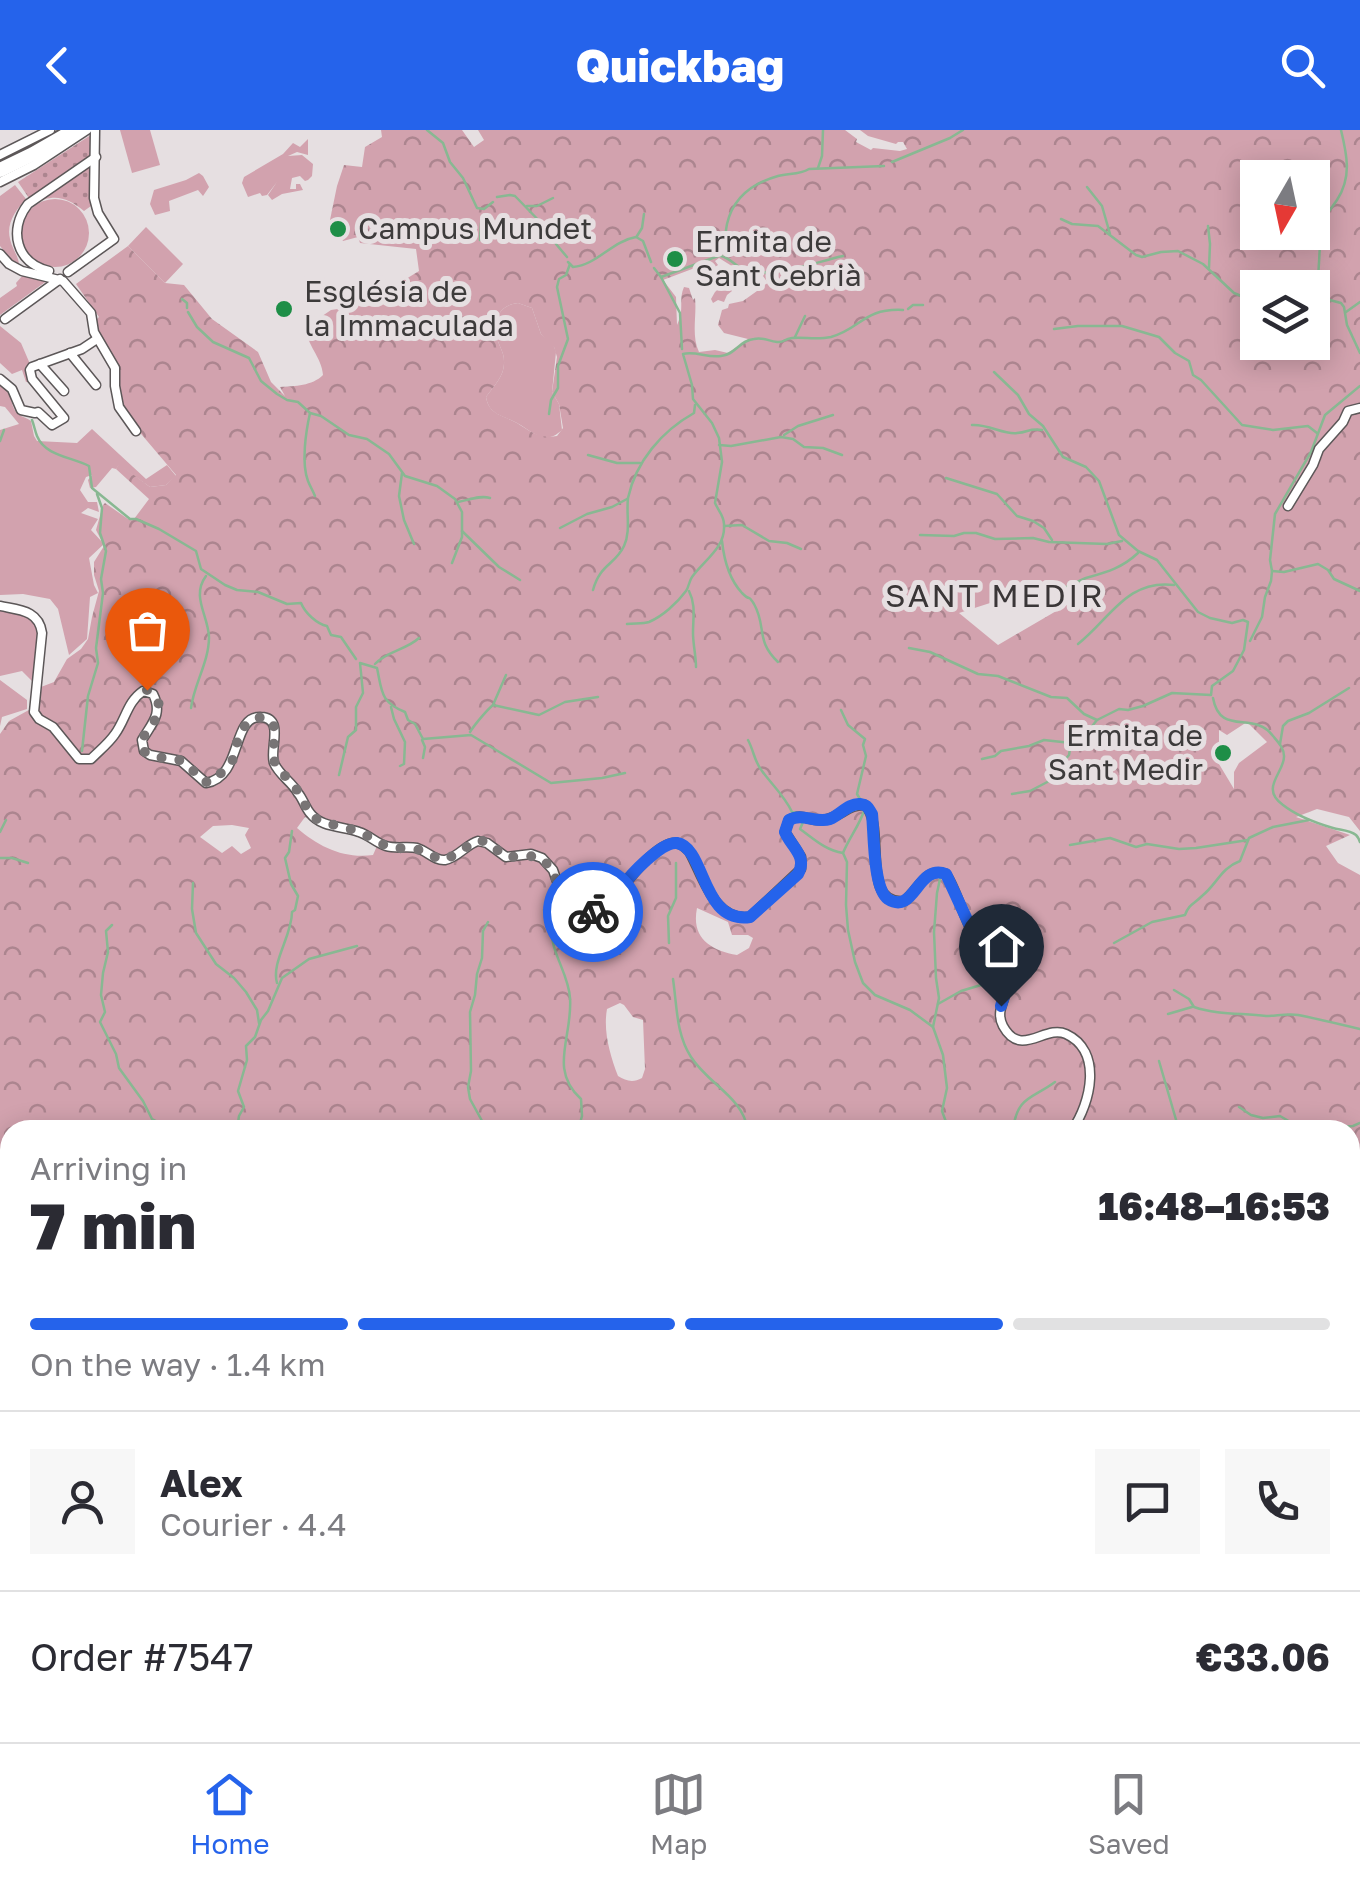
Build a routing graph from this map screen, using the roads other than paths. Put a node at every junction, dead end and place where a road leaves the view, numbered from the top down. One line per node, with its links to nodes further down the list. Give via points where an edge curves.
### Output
1 (50, 130): 6 (street)
2 (62, 130): 9 (highway)
3 (75, 130): 9 (highway)
4 (88, 130): 9 (street, via 34,165)
5 (95, 130): 7 (street)
6 (0, 155)
7 (96, 156): 8 (street); 10 (street)
8 (82, 166): 10 (street); 12 (street, via 21,214 16,239)
9 (0, 172)
10 (94, 175): 14 (street, via 98,212 114,239)
11 (0, 254): 13 (street)
12 (25, 258): 13 (street); 14 (street)
13 (18, 269): 14 (street)
14 (64, 276): 15 (street); 16 (street, via 93,316)
15 (4, 319)
16 (97, 339): 17 (street); 25 (street, via 116,368 120,407)
17 (70, 353): 18 (street); 20 (street)
18 (36, 365): 21 (street); 22 (street, via 32,379)
19 (0, 379): 24 (street, via 20,409)
20 (96, 385)
21 (64, 391)
22 (49, 400): 24 (street); 24 (street, via 64,418 52,425)
23 (1360, 408): 26 (street, via 1348,411 1318,449)
24 (38, 412)
25 (136, 431)
26 (1290, 504)
27 (0, 606): 28 (street, via 40,621 34,712 76,757 95,755 144,690 158,708 142,749 187,764 203,782 212,782 232,762 246,724 266,718 276,730 275,764 319,821 441,860 478,840 506,857 537,856 551,867 560,890 594,912 604,910 644,862 674,843 691,855 720,907 750,917 802,867 785,832 789,820 826,820 865,805 885,896 904,900 928,874 946,874 975,937 1006,976 1000,1013 1006,1030 1025,1041 1064,1033 1086,1054 1088,1093)
28 (1078, 1120)
29 (975, 1742): 30 (street)
30 (993, 1742)

